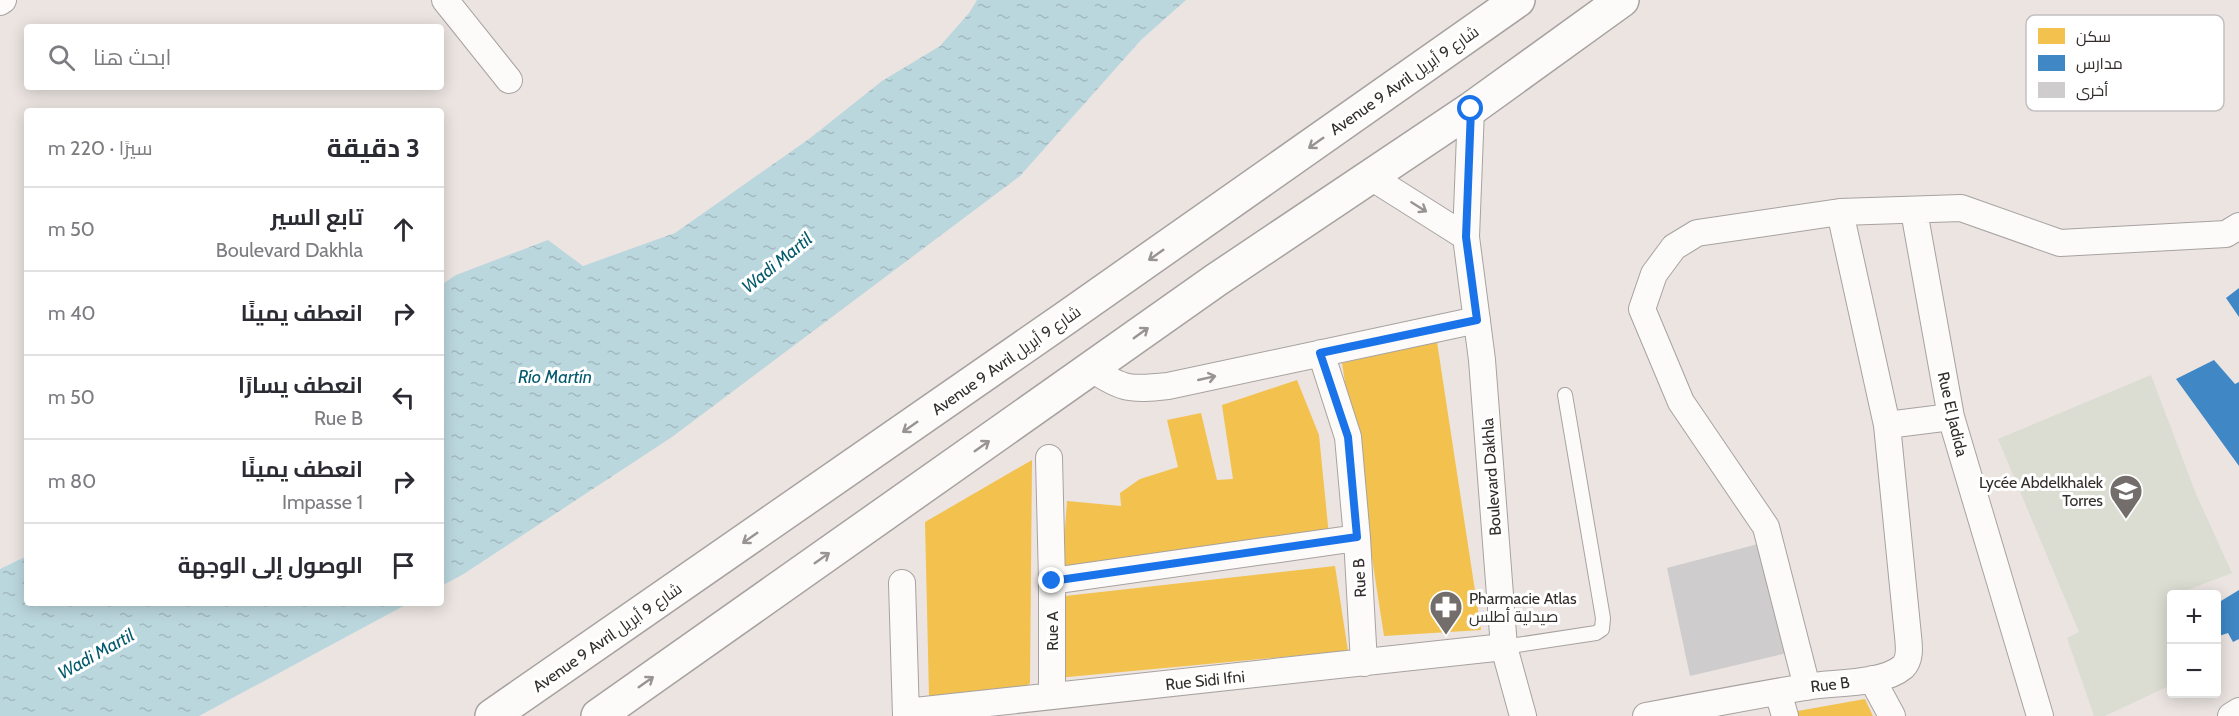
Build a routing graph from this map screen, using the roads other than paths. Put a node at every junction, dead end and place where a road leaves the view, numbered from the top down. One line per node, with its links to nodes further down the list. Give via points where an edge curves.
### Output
1 (1516, 0): 30 (highway, Avenue 9 Avril شارع 9 أبريل, one-way to 30)
2 (1622, 0): 5 (highway)
3 (452, 2): 4 (street)
4 (509, 80)
5 (1471, 109): 6 (highway); 10 (street, Boulevard Dakhla)
6 (1371, 177): 10 (street, one-way to 10); 13 (highway, one-way to 6, via 1216,280)
7 (1914, 211): 8 (street); 9 (street, via 1961,208 2060,243 2226,234); 15 (street, Rue El Jadida)
8 (1840, 212): 16 (street, Rue B); 24 (street, via 1697,233 1674,247 1654,274 1642,309 1681,402 1766,526)
9 (2239, 226)
10 (1466, 237): 11 (street, Boulevard Dakhla)
11 (1477, 320): 12 (street); 21 (street, Boulevard Dakhla)
12 (1320, 353): 13 (street, one-way to 12, via 1118,385 1138,389); 18 (street, Rue B, via 1348,437)
13 (1092, 369): 31 (highway, one-way to 13)
14 (1565, 395): 21 (lane, via 1602,629)
15 (1951, 417): 16 (street); 35 (street, Rue El Jadida)
16 (1887, 425): 23 (street, Rue B, via 1909,656 1896,672)
17 (1049, 458): 19 (street, Rue A)
18 (1357, 537): 19 (street); 22 (street, Rue B)
19 (1052, 581): 25 (street, Rue A)
20 (902, 583): 29 (street)
21 (1504, 647): 22 (street, Rue Sidi Ifni); 32 (street, Boulevard Dakhla)
22 (1364, 663): 25 (street, Rue Sidi Ifni)
23 (1872, 679): 24 (street, Rue B); 34 (street)
24 (1806, 687): 26 (street, Rue B)
25 (1052, 696): 29 (street, Rue Sidi Ifni)
26 (1781, 704): 27 (street, Rue B)
27 (1704, 711): 33 (street, Rue B)
28 (2239, 711): 36 (street)
29 (906, 714)
30 (492, 716)
31 (598, 716)
32 (1523, 716)
33 (1646, 716)
34 (1892, 716)
35 (2040, 716)
36 (2231, 716)

